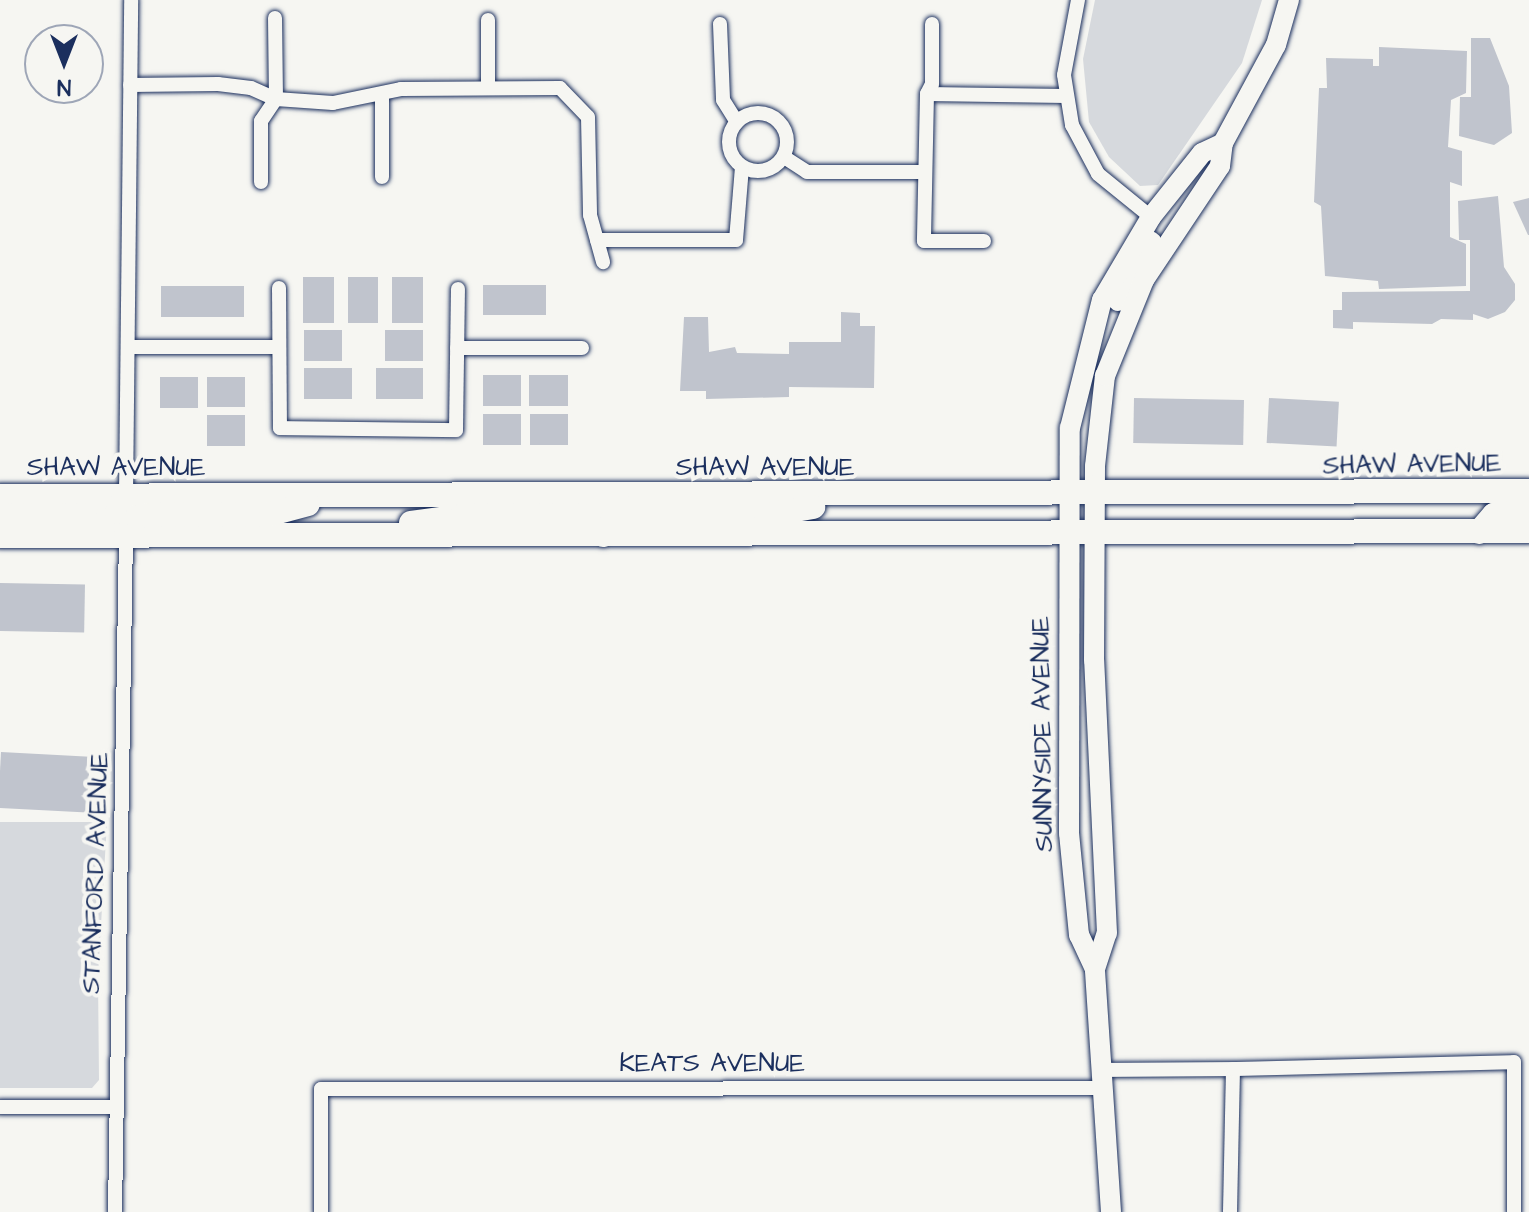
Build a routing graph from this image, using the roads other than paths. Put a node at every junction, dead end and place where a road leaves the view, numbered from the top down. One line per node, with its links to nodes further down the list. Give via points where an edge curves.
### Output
1 (131, 0): 8 (street)
2 (1078, 0): 12 (street, via 1067,53)
3 (1289, 0): 15 (main road, via 1271,57)
4 (275, 18): 13 (street)
5 (488, 20): 9 (street)
6 (720, 24): 14 (street, via 723,100)
7 (932, 24): 11 (street, via 932,84)
8 (130, 85): 13 (street, via 218,84 251,88); 27 (street)
9 (488, 88): 10 (street); 22 (street, via 560,88 588,117 590,215)
10 (382, 94): 13 (street, via 333,103); 19 (street)
11 (927, 94): 12 (street); 18 (street)
12 (1066, 96): 21 (street, via 1072,125 1098,174)
13 (276, 99): 20 (street, via 261,121)
14 (737, 122): 16 (street, via 755,113 775,118 787,140); 17 (street, via 729,140)
15 (1223, 143): 21 (main road, SUNNYSIDE AVENUE, via 1202,153); 31 (main road, via 1220,166 1131,305)
16 (784, 157): 17 (street, via 761,172); 18 (street, via 807,172)
17 (742, 167): 22 (street, via 736,240)
18 (925, 172): 23 (street, via 924,241)
19 (382, 177)
20 (261, 182)
21 (1151, 217): 31 (main road, via 1153,238 1112,316); 35 (main road, SUNNYSIDE AVENUE, via 1102,300 1091,330 1074,398)
22 (597, 240): 24 (street)
23 (984, 241)
24 (603, 262)
25 (279, 288): 28 (street)
26 (458, 289): 29 (street)
27 (128, 347): 28 (street); 38 (street)
28 (279, 347): 29 (street, via 280,428 456,430)
29 (457, 348): 30 (street)
30 (582, 348)
31 (1105, 376): 36 (main road, SUNNYSIDE AVENUE)
32 (1529, 491): 36 (main road, SHAW AVENUE)
33 (337, 495): 34 (main road, SHAW AVENUE); 38 (main road, SHAW AVENUE); 49 (main road, via 271,514 137,517)
34 (617, 495): 39 (main road, SHAW AVENUE); 46 (main road, via 592,515 462,516)
35 (1067, 495): 36 (main road, SHAW AVENUE); 39 (main road, SHAW AVENUE); 44 (main road, SUNNYSIDE AVENUE)
36 (1094, 495): 45 (main road, SUNNYSIDE AVENUE)
37 (0, 496): 38 (main road, SHAW AVENUE)
38 (126, 496): 41 (main road, via 117,512 108,516)
39 (883, 496): 47 (main road, via 766,515 623,515)
40 (1529, 511): 43 (main road, via 1494,515)
41 (0, 515)
42 (1529, 531): 43 (main road)
43 (1479, 532): 45 (main road)
44 (1067, 534): 45 (main road); 47 (main road); 50 (main road, SUNNYSIDE AVENUE, via 1069,833 1079,935)
45 (1094, 534): 50 (main road, SUNNYSIDE AVENUE, via 1095,755 1107,933)
46 (326, 535): 47 (main road); 49 (main road)
47 (603, 535)
48 (0, 536): 49 (main road)
49 (126, 536): 54 (street, STANFORD AVENUE, via 124,882 116,959)
50 (1095, 969): 52 (main road, SUNNYSIDE AVENUE)
51 (1233, 1069): 52 (street, KEATS AVENUE); 58 (street); 59 (street, KEATS AVENUE, via 1514,1062)
52 (1103, 1079): 56 (street, KEATS AVENUE, via 321,1089); 57 (main road, SUNNYSIDE AVENUE)
53 (0, 1107): 54 (street)
54 (115, 1107): 55 (street, STANFORD AVENUE)
55 (115, 1212)
56 (321, 1212)
57 (1111, 1212)
58 (1230, 1212)
59 (1514, 1212)

